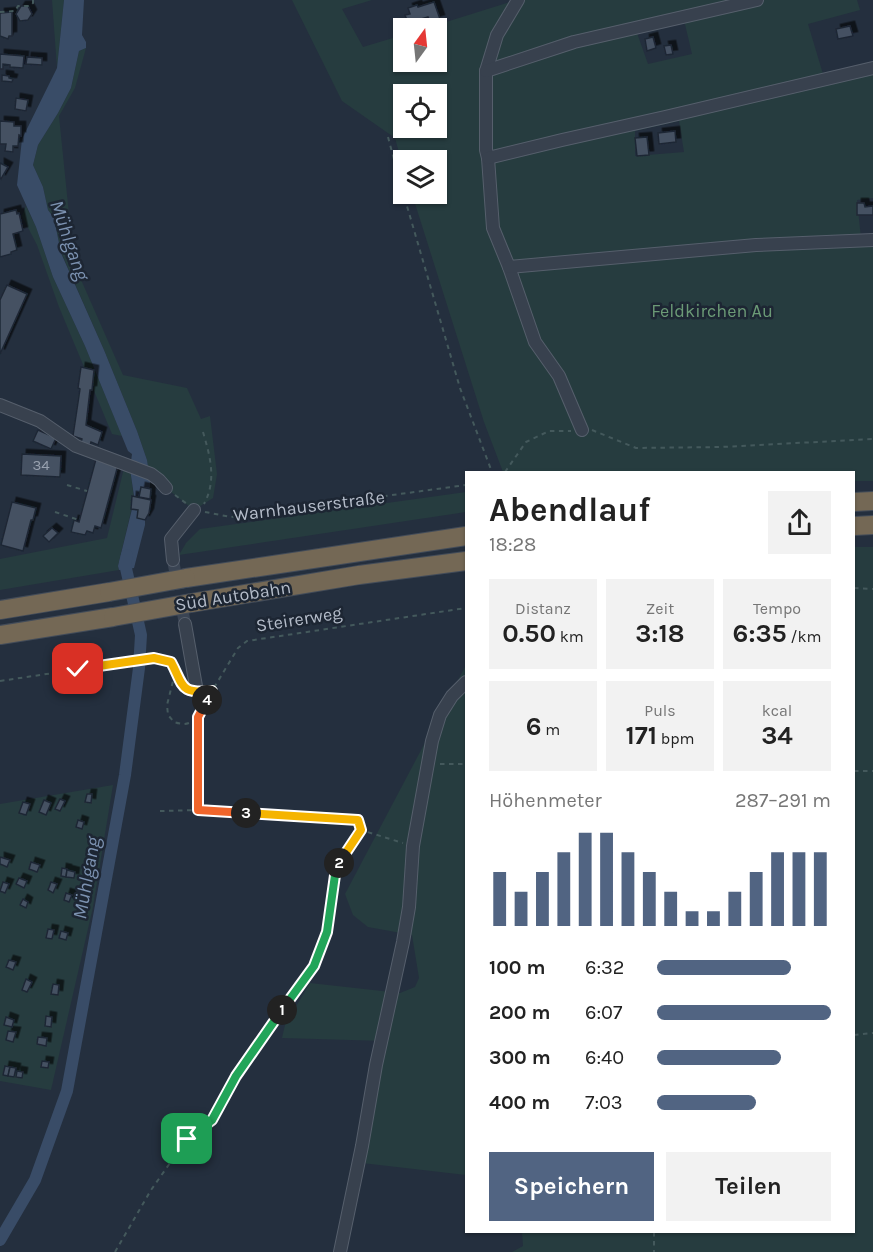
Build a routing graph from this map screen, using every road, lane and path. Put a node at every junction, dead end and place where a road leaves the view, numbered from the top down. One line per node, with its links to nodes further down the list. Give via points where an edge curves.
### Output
1 (33, 0): 4 (path, via 30,6)
2 (518, 0): 6 (street, via 497,35)
3 (757, 0): 6 (street, via 574,42)
4 (0, 12)
5 (873, 68): 8 (street)
6 (486, 71): 8 (street)
7 (388, 137): 17 (path, via 460,388)
8 (488, 158): 10 (street, via 493,228)
9 (873, 240): 10 (street, via 756,245)
10 (509, 267): 12 (street, via 535,342 559,376)
11 (0, 405): 21 (street, via 40,421 76,446 151,474)
12 (582, 430)
13 (203, 432): 25 (path, via 211,483 204,504)
14 (873, 439): 16 (path)
15 (525, 442): 18 (path)
16 (636, 448)
17 (492, 471)
18 (506, 471)
19 (67, 485): 22 (path)
20 (465, 485): 25 (path, Warnhauserstraße, via 231,518)
21 (166, 488): 25 (path, Warnhauserstraße)
22 (87, 491)
23 (873, 501): 24 (highway)
24 (855, 502)
25 (194, 510): 31 (street, via 171,539)
26 (56, 512): 27 (path)
27 (79, 520)
28 (873, 525): 29 (highway)
29 (855, 526)
30 (465, 536): 36 (highway, Süd Autobahn, bridge)
31 (173, 560)
32 (465, 561): 38 (highway, Süd Autobahn, bridge)
33 (855, 588): 34 (path)
34 (873, 589)
35 (465, 608): 42 (path, Steirerweg, via 247,641 238,648)
36 (0, 610)
37 (185, 624): 43 (street)
38 (0, 635)
39 (176, 670): 40 (path, via 171,662 154,658); 43 (path, via 178,680); 44 (path, via 168,715 174,722 184,724)
40 (0, 681)
41 (465, 683): 45 (street, via 440,715)
42 (212, 691): 43 (path); 44 (path, Steirerweg)
43 (197, 692)
44 (198, 717): 49 (path)
45 (428, 763): 46 (path); 52 (street)
46 (465, 764)
47 (855, 771): 48 (path)
48 (873, 771)
49 (198, 810): 50 (path); 51 (path, via 358,820)
50 (160, 811)
51 (361, 830): 52 (path); 56 (path, via 336,868 327,932 314,966 236,1076 212,1120 187,1139 151,1190)
52 (413, 846): 57 (street, via 403,942)
53 (873, 1033): 54 (path)
54 (855, 1035)
55 (654, 1233): 58 (path)
56 (115, 1252)
57 (340, 1252)
58 (654, 1252)

